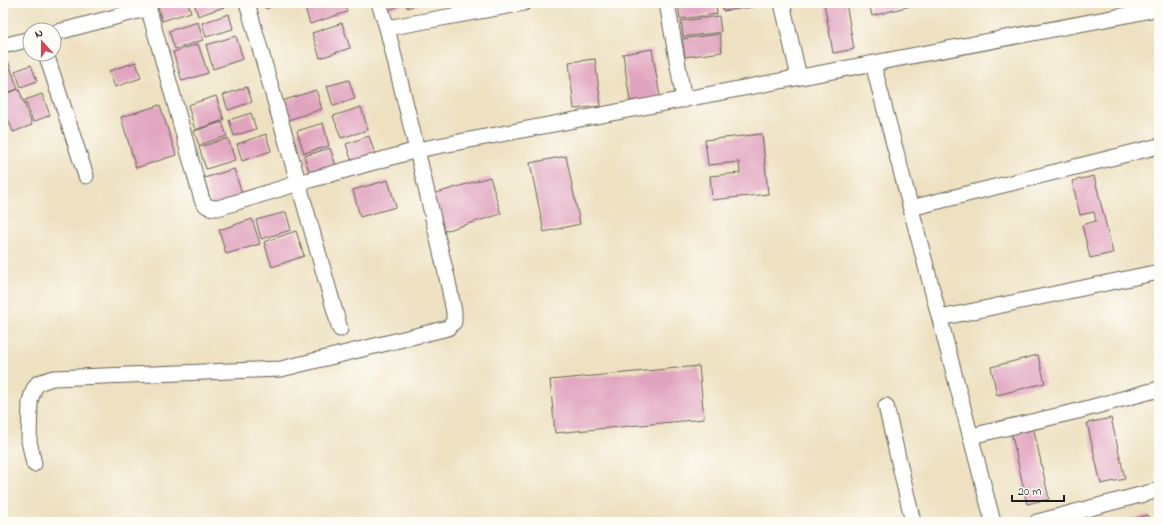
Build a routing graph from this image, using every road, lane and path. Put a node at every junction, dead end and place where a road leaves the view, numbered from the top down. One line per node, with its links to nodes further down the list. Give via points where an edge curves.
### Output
1 (247, 3): 21 (street)
2 (379, 3): 10 (street)
3 (524, 3): 6 (street)
4 (667, 3): 17 (street)
5 (782, 3): 16 (street)
6 (501, 5): 10 (street)
7 (148, 6): 11 (street); 21 (street, via 202,200 206,205 218,208)
8 (1131, 8): 9 (street); 15 (street)
9 (1159, 8)
10 (387, 28): 19 (street)
11 (62, 31)
12 (22, 41): 13 (street)
13 (3, 46)
14 (49, 62): 20 (street)
15 (873, 64): 16 (street); 22 (street)
16 (799, 77): 17 (street)
17 (684, 100): 19 (street)
18 (1159, 146): 22 (street)
19 (418, 150): 21 (street); 29 (street, via 454,312 454,322 448,328 281,369 53,378 38,383 30,401 29,441)
20 (86, 176)
21 (299, 183): 25 (street)
22 (911, 208): 24 (street)
23 (1159, 272): 24 (street)
24 (940, 318): 28 (street)
25 (340, 329)
26 (1159, 389): 28 (street)
27 (886, 406): 31 (street)
28 (971, 436): 32 (street)
29 (34, 464)
30 (1159, 490): 33 (street)
31 (913, 522)
32 (994, 522)
33 (1037, 522)

